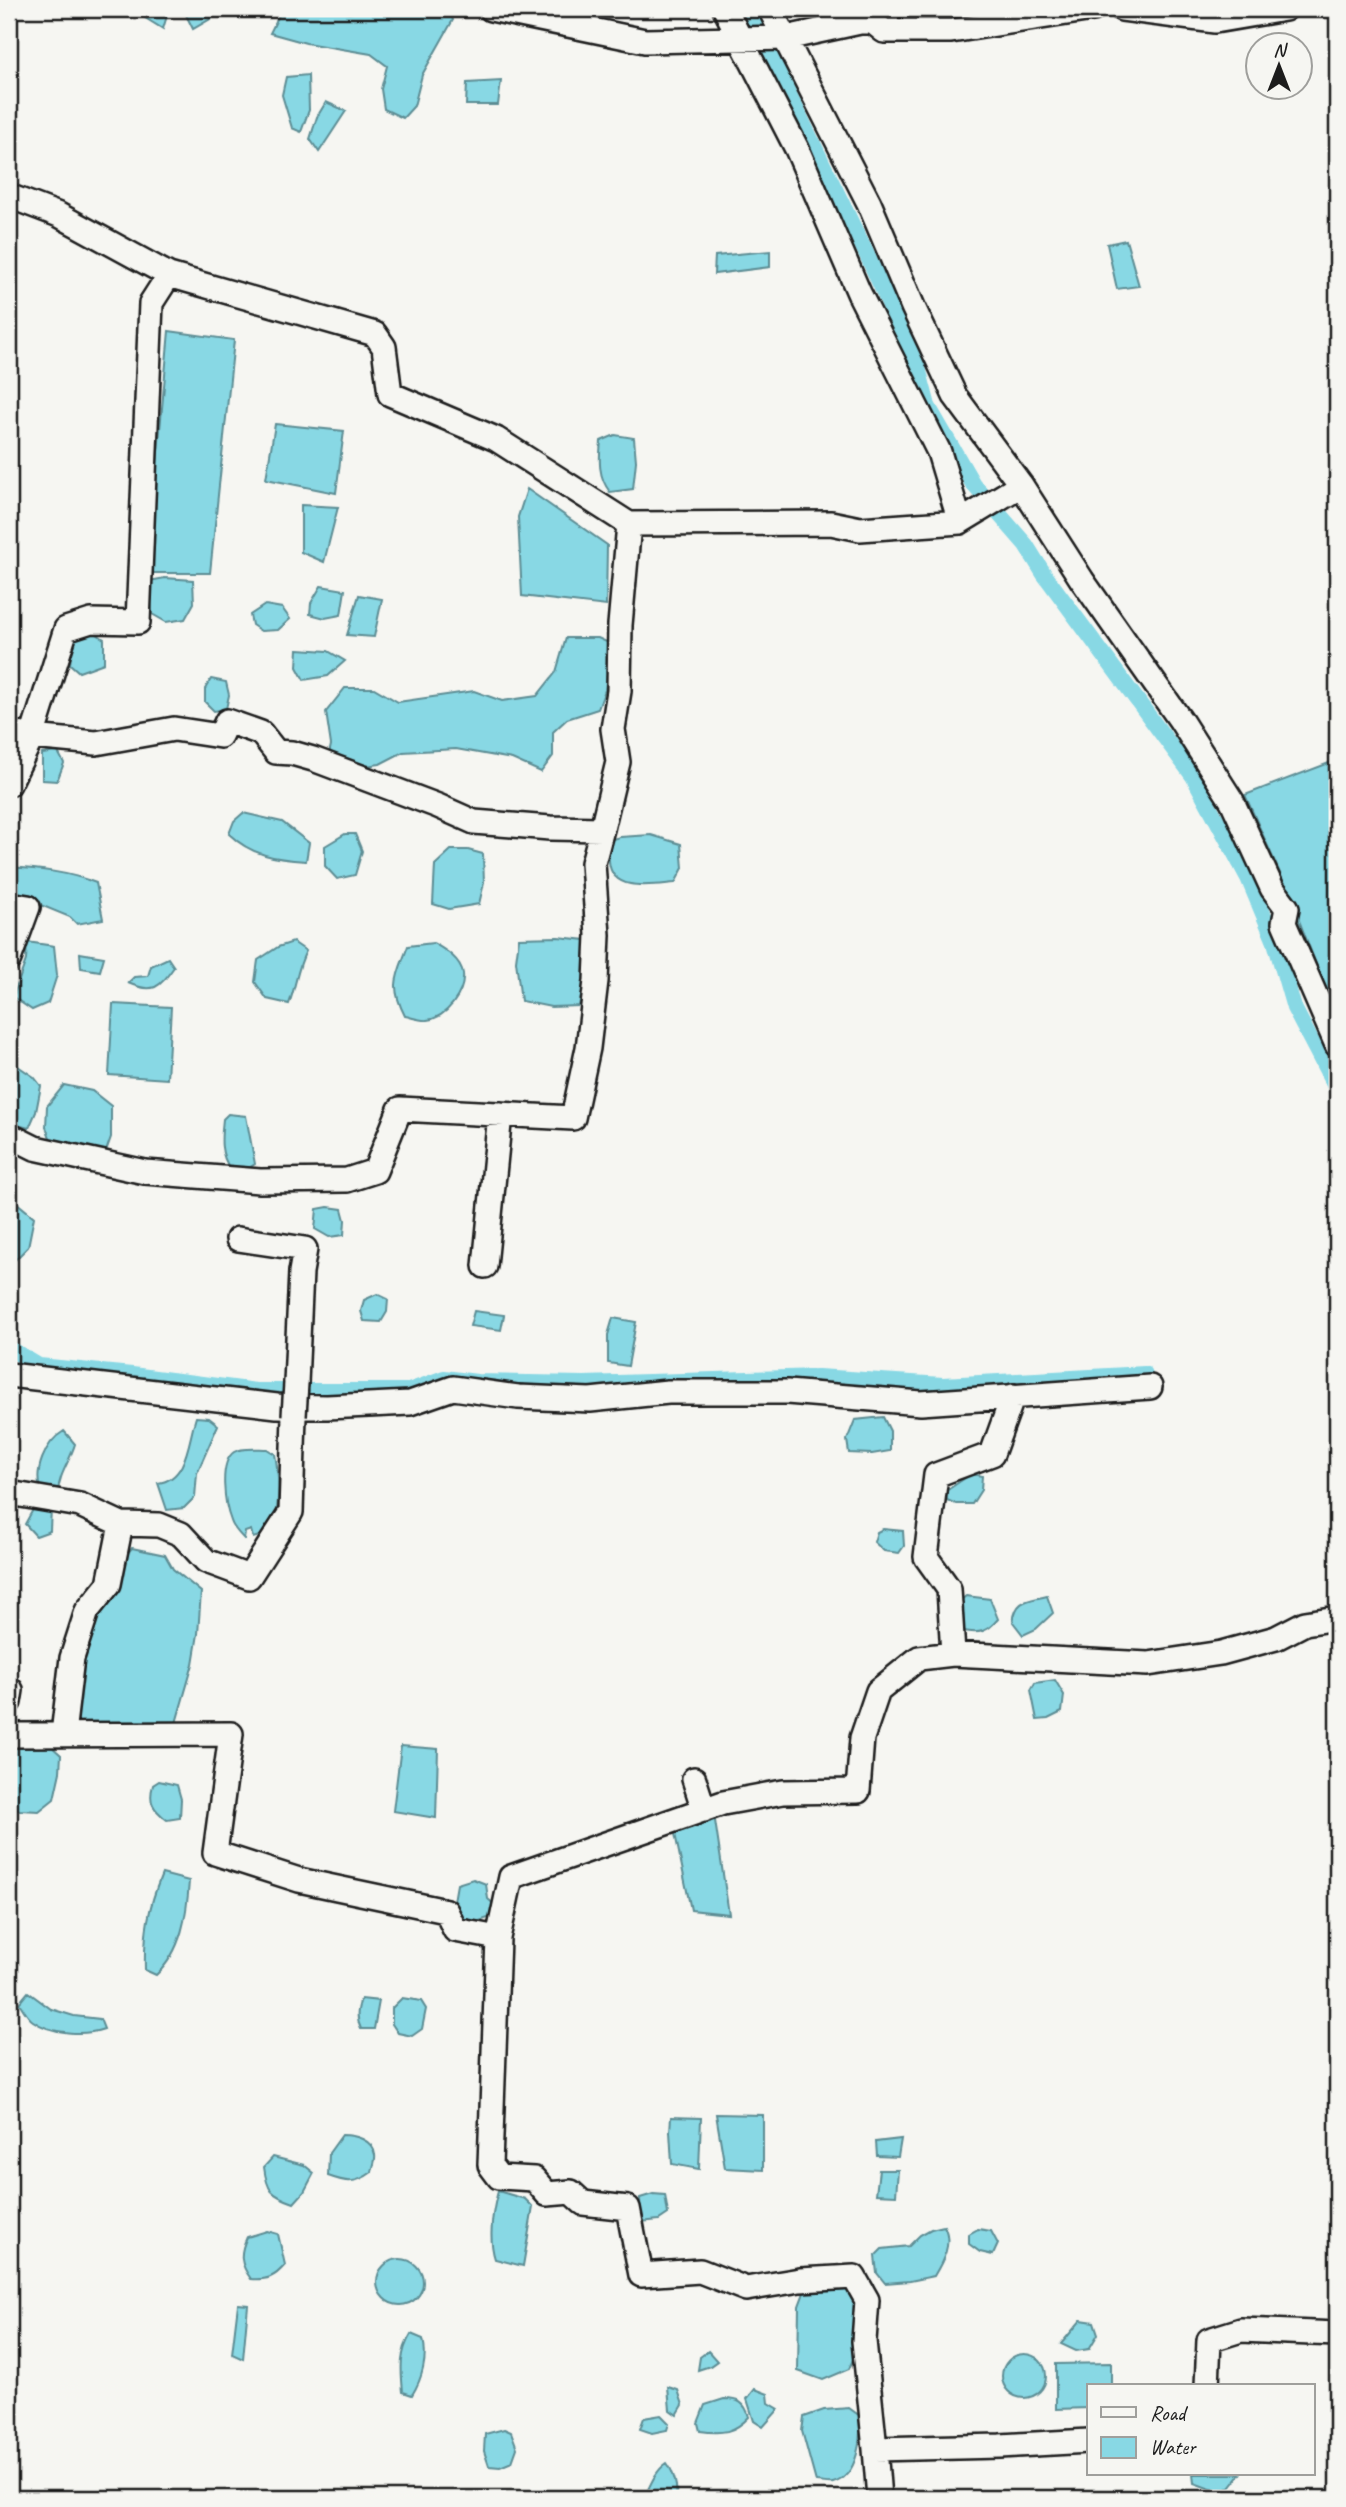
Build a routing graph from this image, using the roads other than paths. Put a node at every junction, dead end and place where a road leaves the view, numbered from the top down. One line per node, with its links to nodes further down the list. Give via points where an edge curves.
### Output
1 (491, 9): 12 (street, via 645,41)
2 (725, 9): 12 (street)
3 (770, 9): 11 (street)
4 (943, 9): 10 (street)
5 (1093, 9): 10 (street)
6 (1122, 9): 8 (street)
7 (1285, 9): 8 (street, via 1216,21)
8 (1154, 11)
9 (882, 20): 10 (street); 11 (street)
10 (951, 31)
11 (786, 38): 12 (street); 15 (street, via 869,203 955,396)
12 (741, 40): 16 (street, via 939,452)
13 (9, 196): 14 (street, via 59,215)
14 (169, 275): 17 (street, via 375,334 384,347 390,394 496,439); 19 (street, via 152,303 138,622 91,621 66,629)
15 (1014, 490): 16 (street); 24 (street, via 1082,580 1232,800 1272,888 1287,908 1284,923)
16 (960, 522): 17 (street, via 860,528 831,523)
17 (629, 524): 21 (street, via 613,729 618,762)
18 (9, 732): 19 (street)
19 (32, 737): 20 (street); 21 (street, via 96,743 174,729 220,736 227,721 261,733 276,752 313,759 474,822)
20 (9, 784)
21 (602, 829): 25 (street, via 593,863 596,981 573,1118)
22 (9, 904): 23 (street, via 28,907)
23 (9, 959)
24 (1337, 1045)
25 (500, 1114): 26 (street, via 400,1109 375,1171 347,1180 260,1181 145,1172 35,1148); 28 (street)
26 (9, 1135)
27 (238, 1239): 33 (street, bridge, via 305,1249 291,1512 249,1577 206,1561 181,1534 159,1525)
28 (485, 1266)
29 (9, 1375): 31 (street, via 277,1406 410,1403 453,1388 518,1397 590,1399 668,1392 787,1392 921,1403)
30 (1150, 1387): 31 (street)
31 (1013, 1396): 35 (street, via 992,1454 936,1475 926,1557 949,1589)
32 (9, 1493): 33 (street, via 80,1505)
33 (121, 1524): 36 (street, via 108,1584 87,1611 72,1658)
34 (1337, 1618): 35 (street, via 1305,1623 1276,1638 1221,1653 1149,1664)
35 (953, 1654): 39 (street, via 919,1658 878,1691 862,1738 858,1791 783,1792)
36 (63, 1734): 37 (street); 40 (street, via 230,1734 215,1853 299,1880 446,1912 455,1930)
37 (9, 1735)
38 (694, 1779): 39 (street)
39 (704, 1810): 40 (street, via 511,1877)
40 (498, 1938): 44 (street, via 490,2165 499,2177 534,2179 547,2194 571,2192 583,2203 628,2208 641,2275 700,2271 746,2289 854,2277 867,2300 864,2340)
41 (1337, 2334): 42 (street, via 1241,2330 1209,2340)
42 (1207, 2384)
43 (1087, 2441): 44 (street)
44 (875, 2449): 45 (street)
45 (879, 2498)

